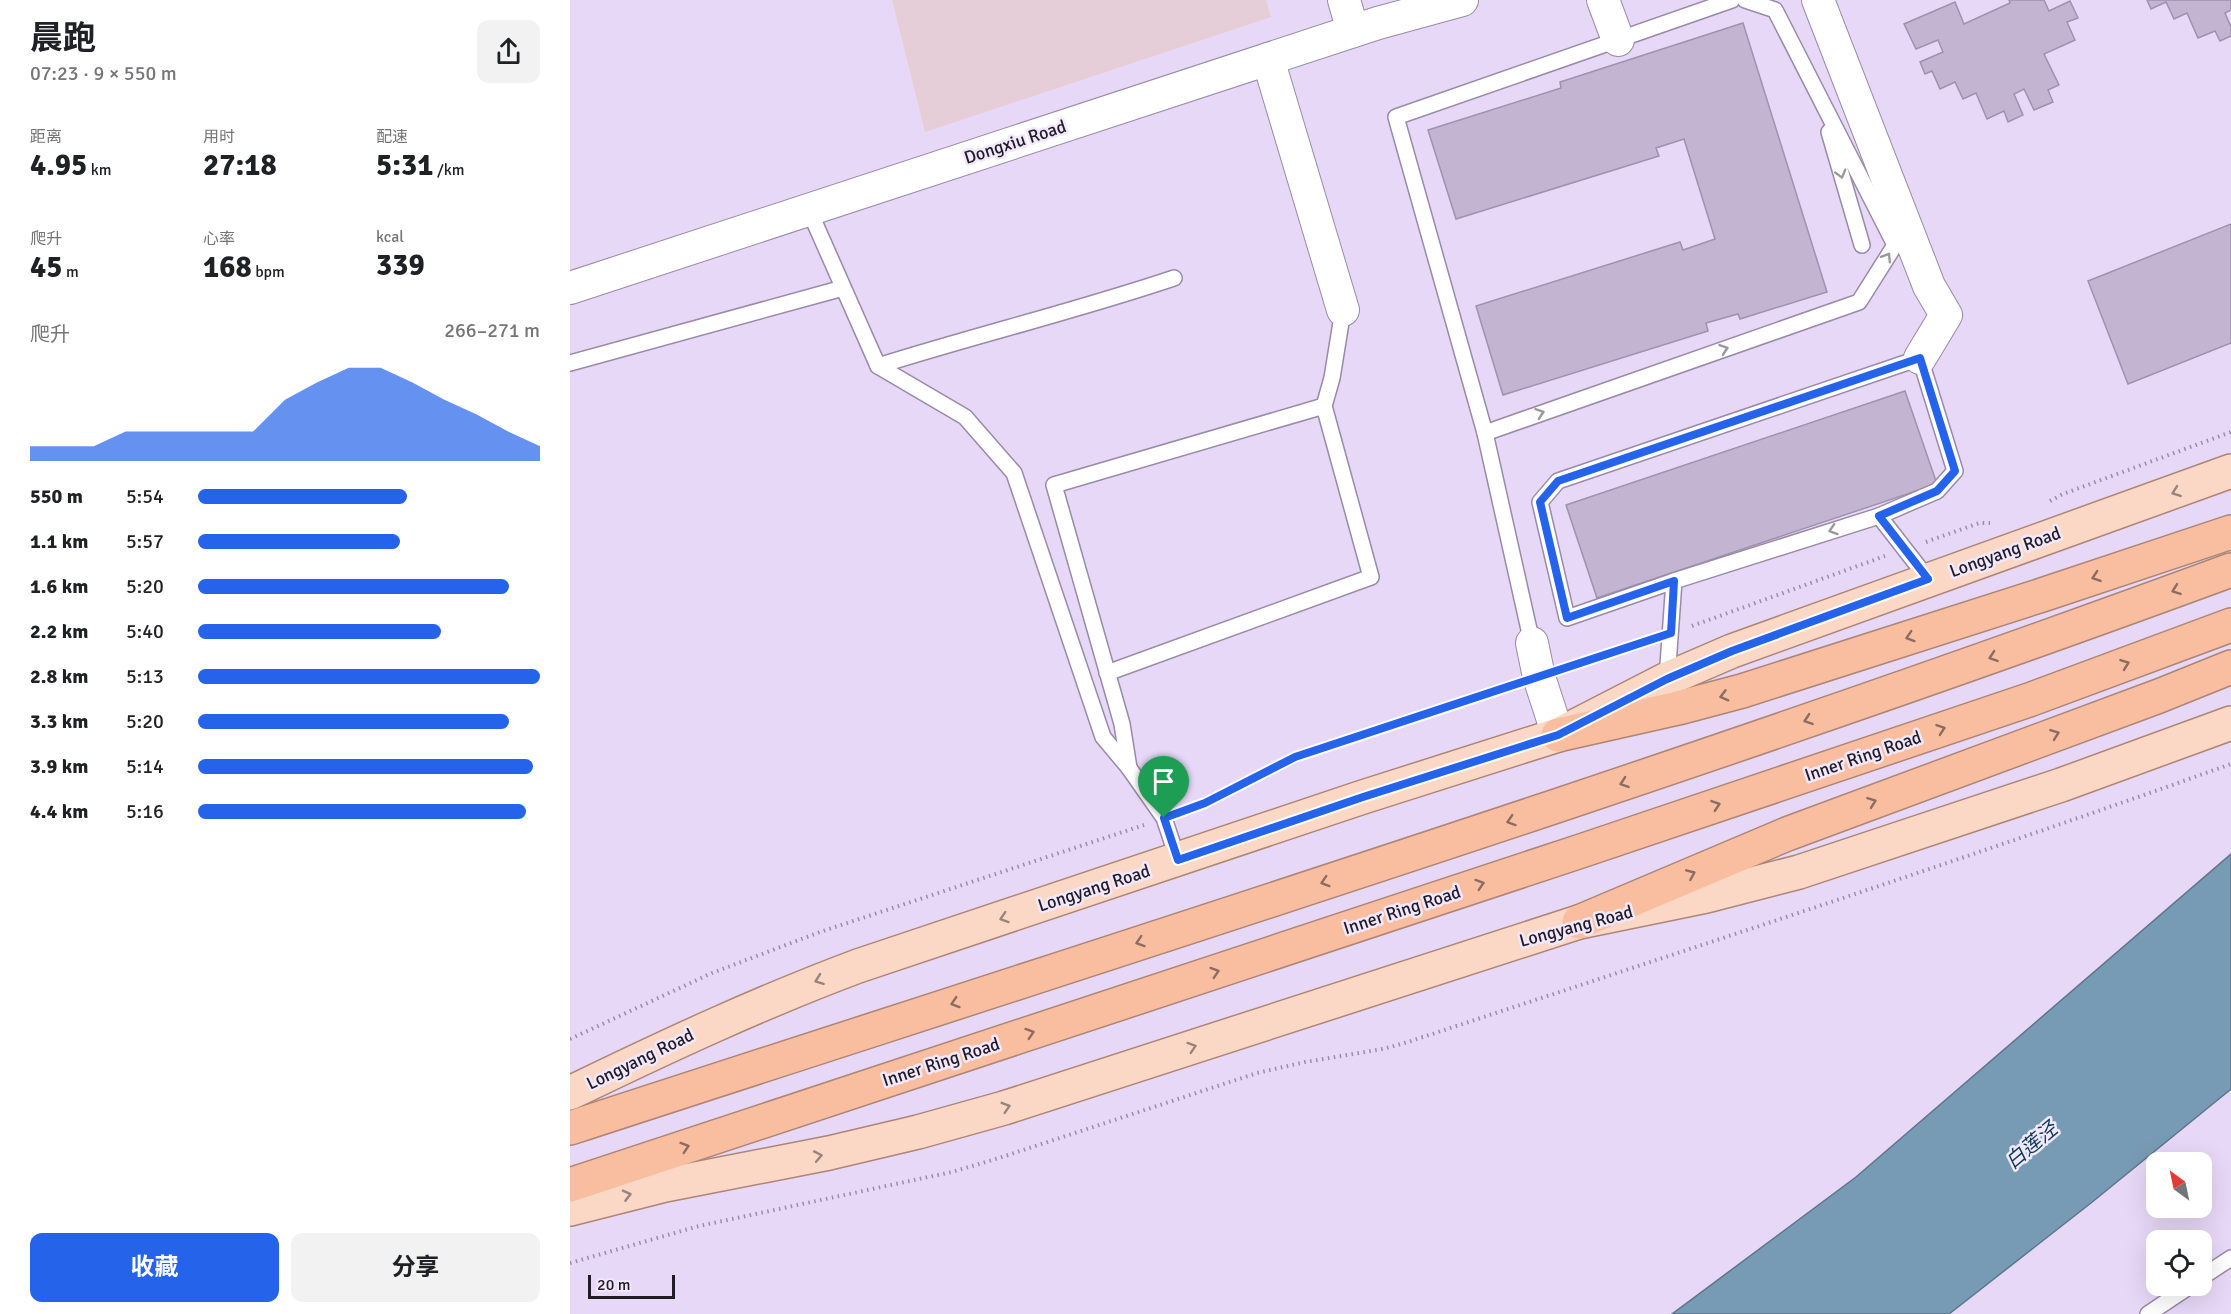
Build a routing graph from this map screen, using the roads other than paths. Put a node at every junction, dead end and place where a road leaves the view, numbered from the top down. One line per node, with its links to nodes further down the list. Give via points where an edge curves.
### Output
1 (1344, 0): 7 (street)
2 (1462, 0): 7 (street, Dongxiu Road)
3 (1603, 0): 8 (street)
4 (1732, 0): 8 (lane)
5 (1745, 0): 10 (lane, via 1774,10)
6 (1818, 0): 17 (street, via 1929,285 1946,315)
7 (1353, 31): 9 (street, Dongxiu Road)
8 (1618, 40): 21 (lane, via 1396,117)
9 (1268, 59): 11 (street, Dongxiu Road); 16 (street)
10 (1819, 98): 12 (lane, one-way to 12); 21 (lane, one-way to 10, via 1859,302 1895,245)
11 (809, 210): 14 (street, Dongxiu Road); 15 (lane)
12 (1862, 245)
13 (1174, 279): 19 (lane)
14 (570, 288)
15 (843, 288): 18 (lane); 19 (lane)
16 (1343, 310): 20 (lane)
17 (1920, 358): 23 (lane, via 1955,471 1937,491); 27 (lane, via 1558,481 1540,502 1567,618)
18 (570, 363)
19 (878, 366): 35 (lane, via 965,417 1014,473 1103,737)
20 (1324, 406): 31 (lane, via 1371,577); 31 (lane, via 1054,485)
21 (1485, 433): 29 (lane)
22 (2231, 471): 26 (main road, Longyang Road, one-way to 26)
23 (1879, 516): 26 (lane); 27 (lane, one-way to 27)
24 (2231, 532): 34 (highway, one-way to 34, via 1742,691)
25 (2231, 570): 39 (highway, one-way to 39, via 2009,652 1566,803)
26 (1928, 579): 32 (main road, Longyang Road)
27 (1674, 581): 32 (lane)
28 (2231, 625): 40 (highway, Inner Ring Road, one-way to 28, via 2029,700)
29 (1532, 643): 34 (street)
30 (2231, 667): 37 (highway, one-way to 30, via 1787,834)
31 (1107, 673): 35 (lane)
32 (1667, 679): 34 (main road, Longyang Road)
33 (2231, 723): 37 (main road, Longyang Road, via 2061,785 1799,872 1706,896)
34 (1558, 735): 36 (main road, Longyang Road)
35 (1130, 768): 36 (lane, via 1164,818)
36 (1178, 860): 38 (main road, Longyang Road, one-way to 38, via 784,994)
37 (1579, 921): 41 (main road, Longyang Road, one-way to 37, via 961,1120)
38 (570, 1092)
39 (570, 1128)
40 (570, 1185)
41 (570, 1209)
42 (2231, 1258): 43 (lane)
43 (2212, 1270)
44 (2175, 1296): 45 (lane)
45 (2148, 1314)

